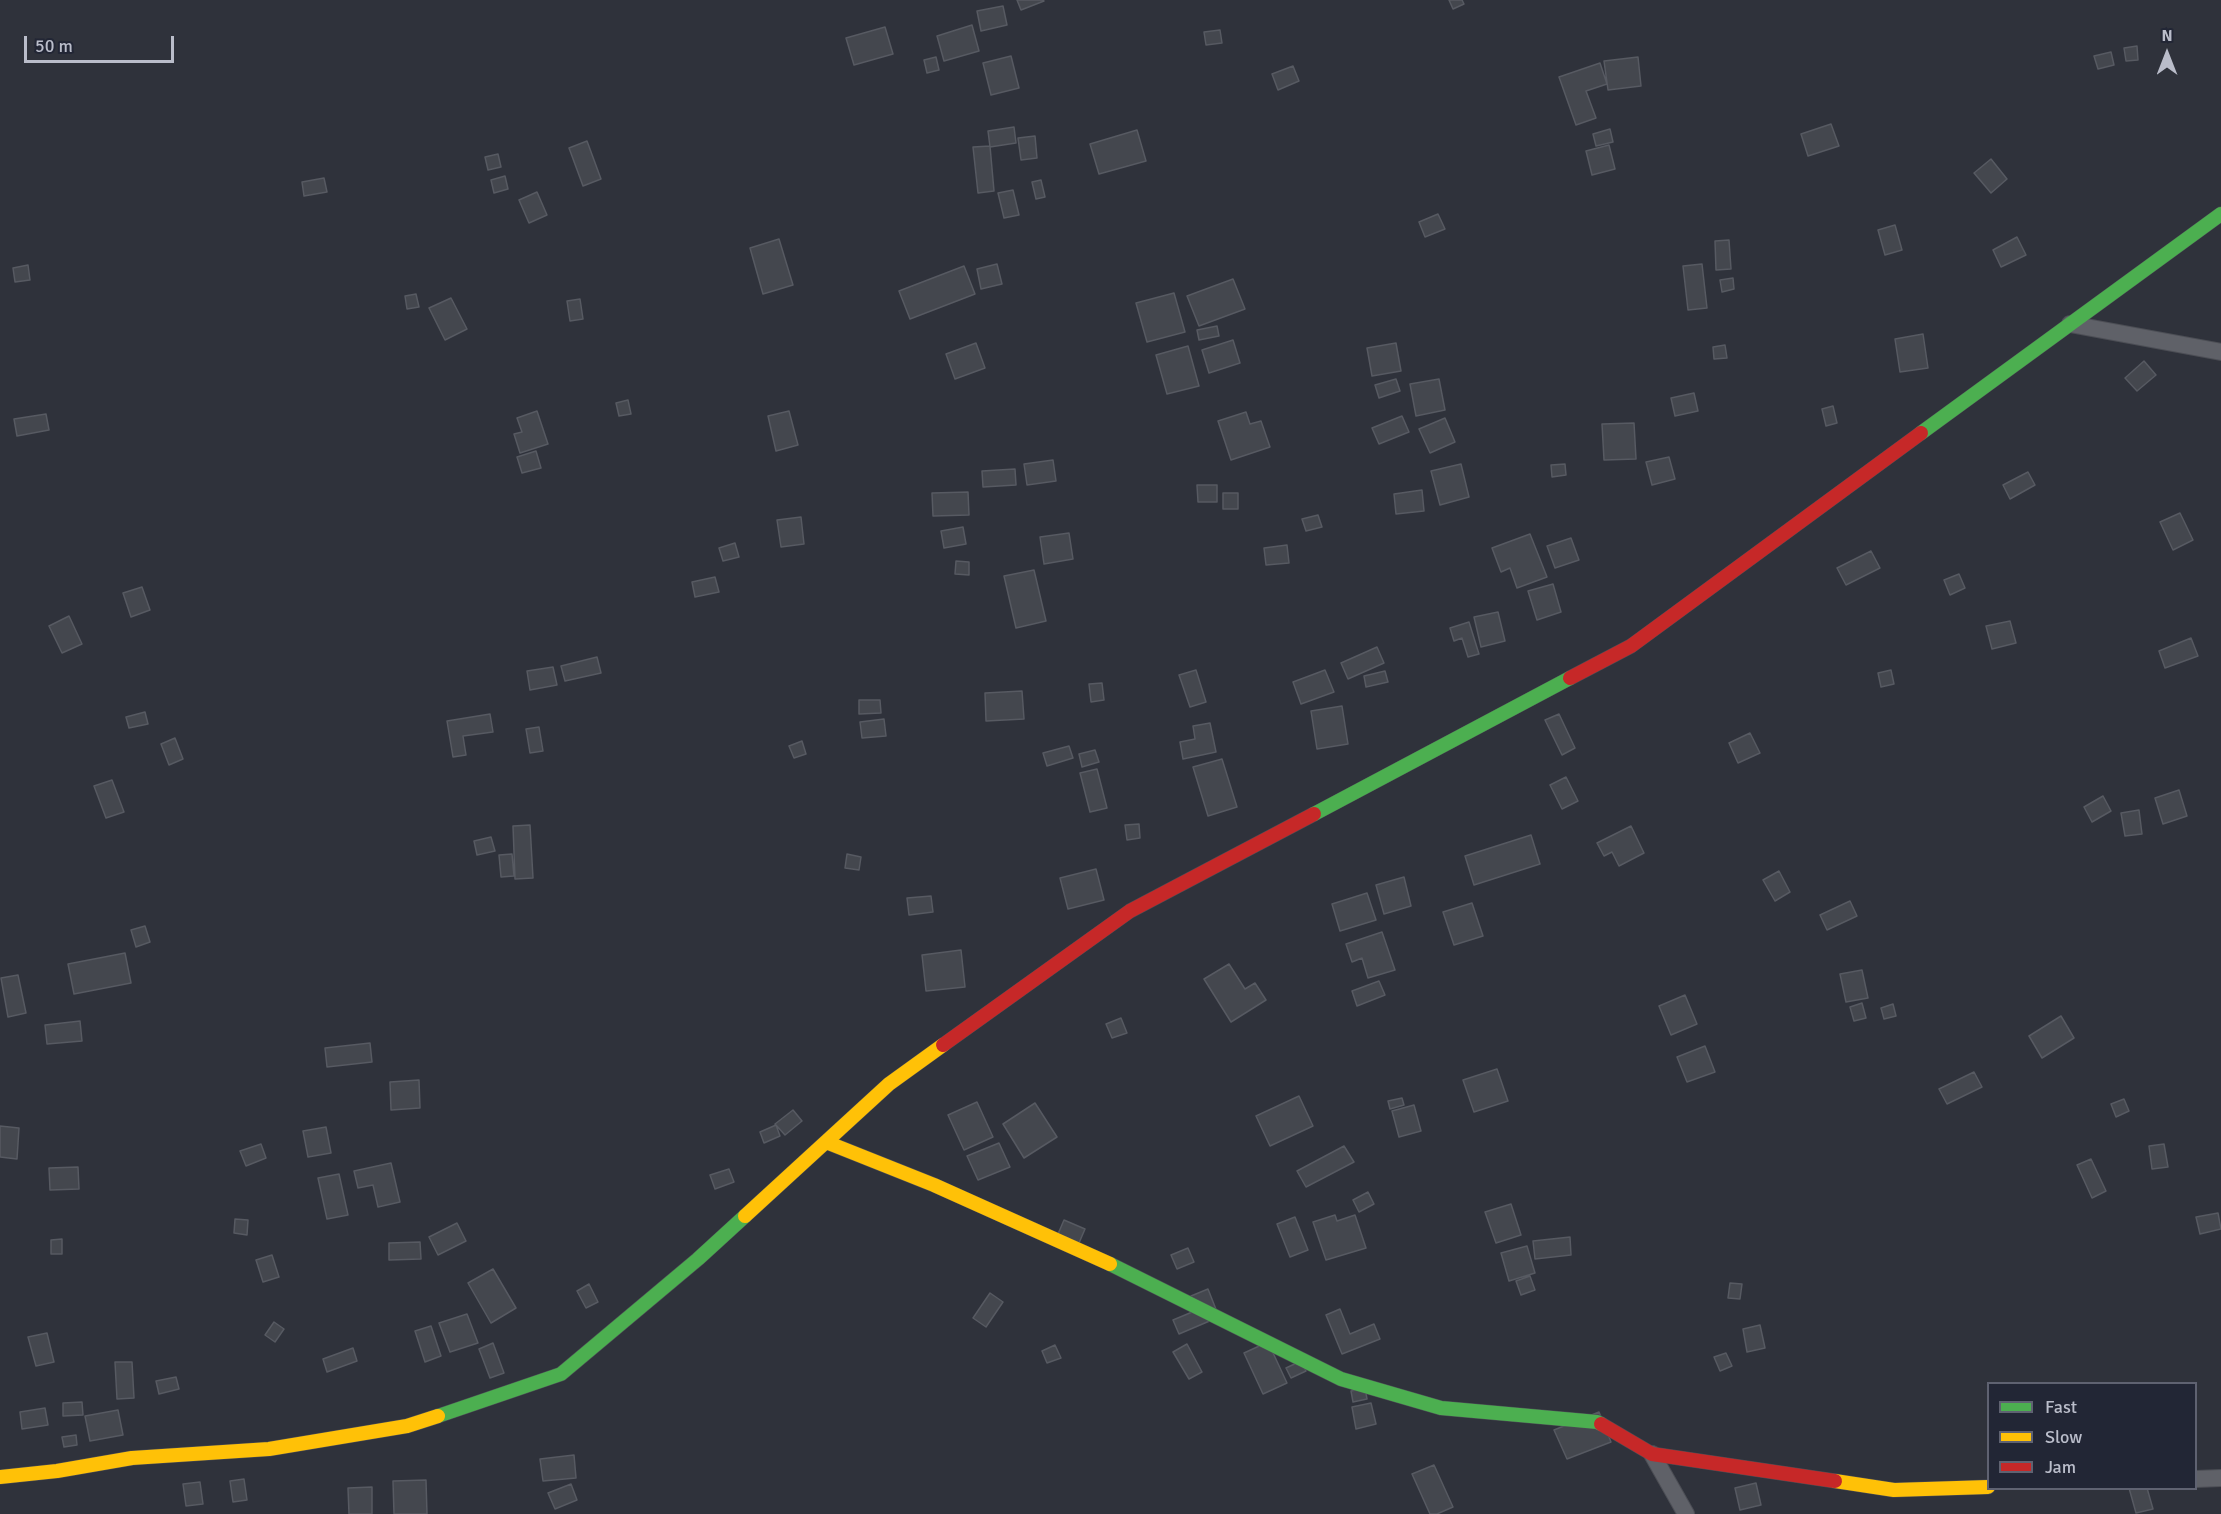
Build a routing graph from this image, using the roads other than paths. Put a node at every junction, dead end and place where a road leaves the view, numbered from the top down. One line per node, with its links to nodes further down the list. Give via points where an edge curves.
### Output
1 (2221, 214): 2 (street)
2 (2070, 324): 3 (street); 4 (street, via 1631,646 1130,911 889,1084)
3 (2221, 352)
4 (826, 1142): 5 (street, via 934,1185 1144,1279 1341,1378 1441,1408 1597,1422); 6 (street, via 561,1374 407,1426 268,1449 132,1458)
5 (1652, 1454): 9 (street, via 1893,1490); 10 (street)
6 (0, 1477)
7 (2221, 1478): 8 (street)
8 (2197, 1479)
9 (1987, 1487)
10 (1686, 1514)

